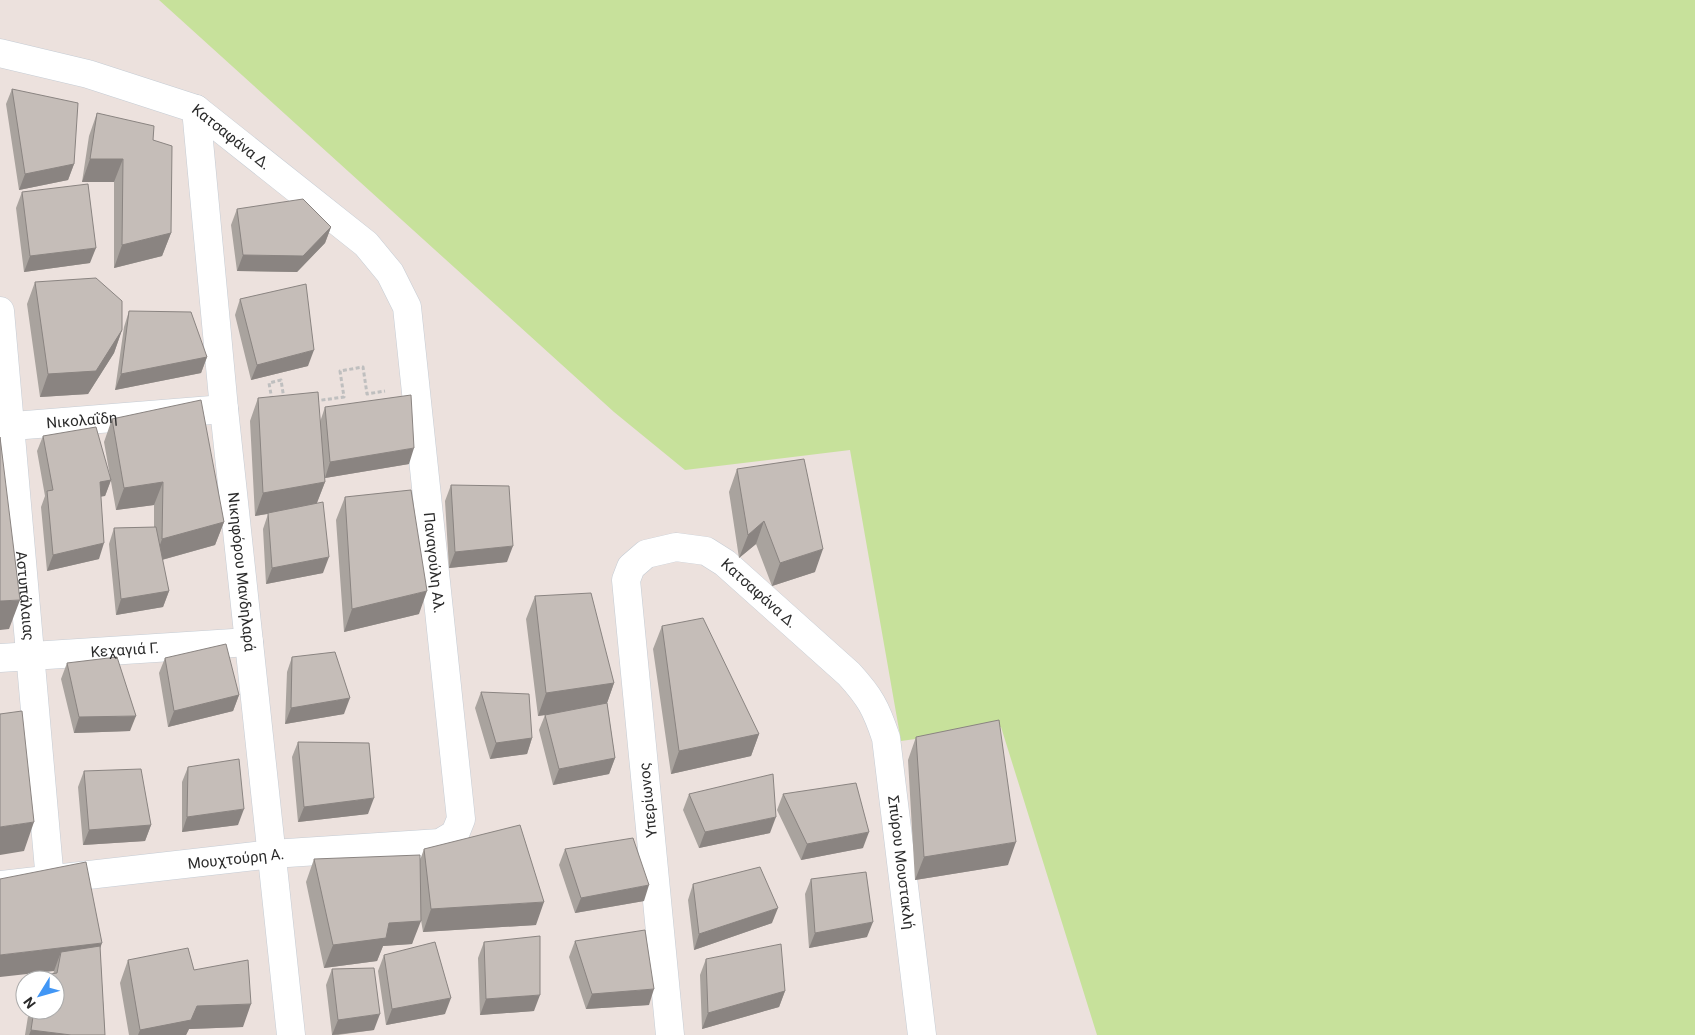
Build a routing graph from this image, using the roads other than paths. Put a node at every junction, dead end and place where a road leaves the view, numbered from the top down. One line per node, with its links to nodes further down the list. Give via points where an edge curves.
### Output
1 (0, 53): 2 (street, Κατσαφάνα Δ., via 88,74)
2 (196, 109): 3 (street, Κατσαφάνα Δ., via 366,244 390,273); 5 (street, Νικηφόρου Μανδηλαρά)
3 (407, 307): 12 (street, Παναγούλη Αλ.)
4 (0, 311): 6 (street, Αστυπάλαιας)
5 (224, 408): 6 (street, Νικολαΐδη); 8 (street, Νικηφόρου Μανδηλαρά)
6 (5, 426): 9 (street, Αστυπάλαιας)
7 (632, 566): 11 (street, Κατσαφάνα Δ., via 646,554 676,547 706,551 725,563); 17 (street, Υπερίωνος, via 626,580 628,608)
8 (249, 642): 9 (street, Κεχαγιά Γ.); 13 (street, Νικηφόρου Μανδηλαρά)
9 (29, 655): 10 (street, Κεχαγιά Γ.); 14 (street, Αστυπάλαιας)
10 (0, 658)
11 (867, 694): 18 (street, Σπύρου Μουστακλή, via 886,738)
12 (461, 819): 13 (street, Μουχτούρη Α., via 455,834 440,843)
13 (272, 854): 14 (street, Μουχτούρη Α.); 16 (street, Νικηφόρου Μανδηλαρά)
14 (50, 881): 15 (street, Μουχτούρη Α.)
15 (0, 885)
16 (291, 1035)
17 (670, 1035)
18 (922, 1035)

